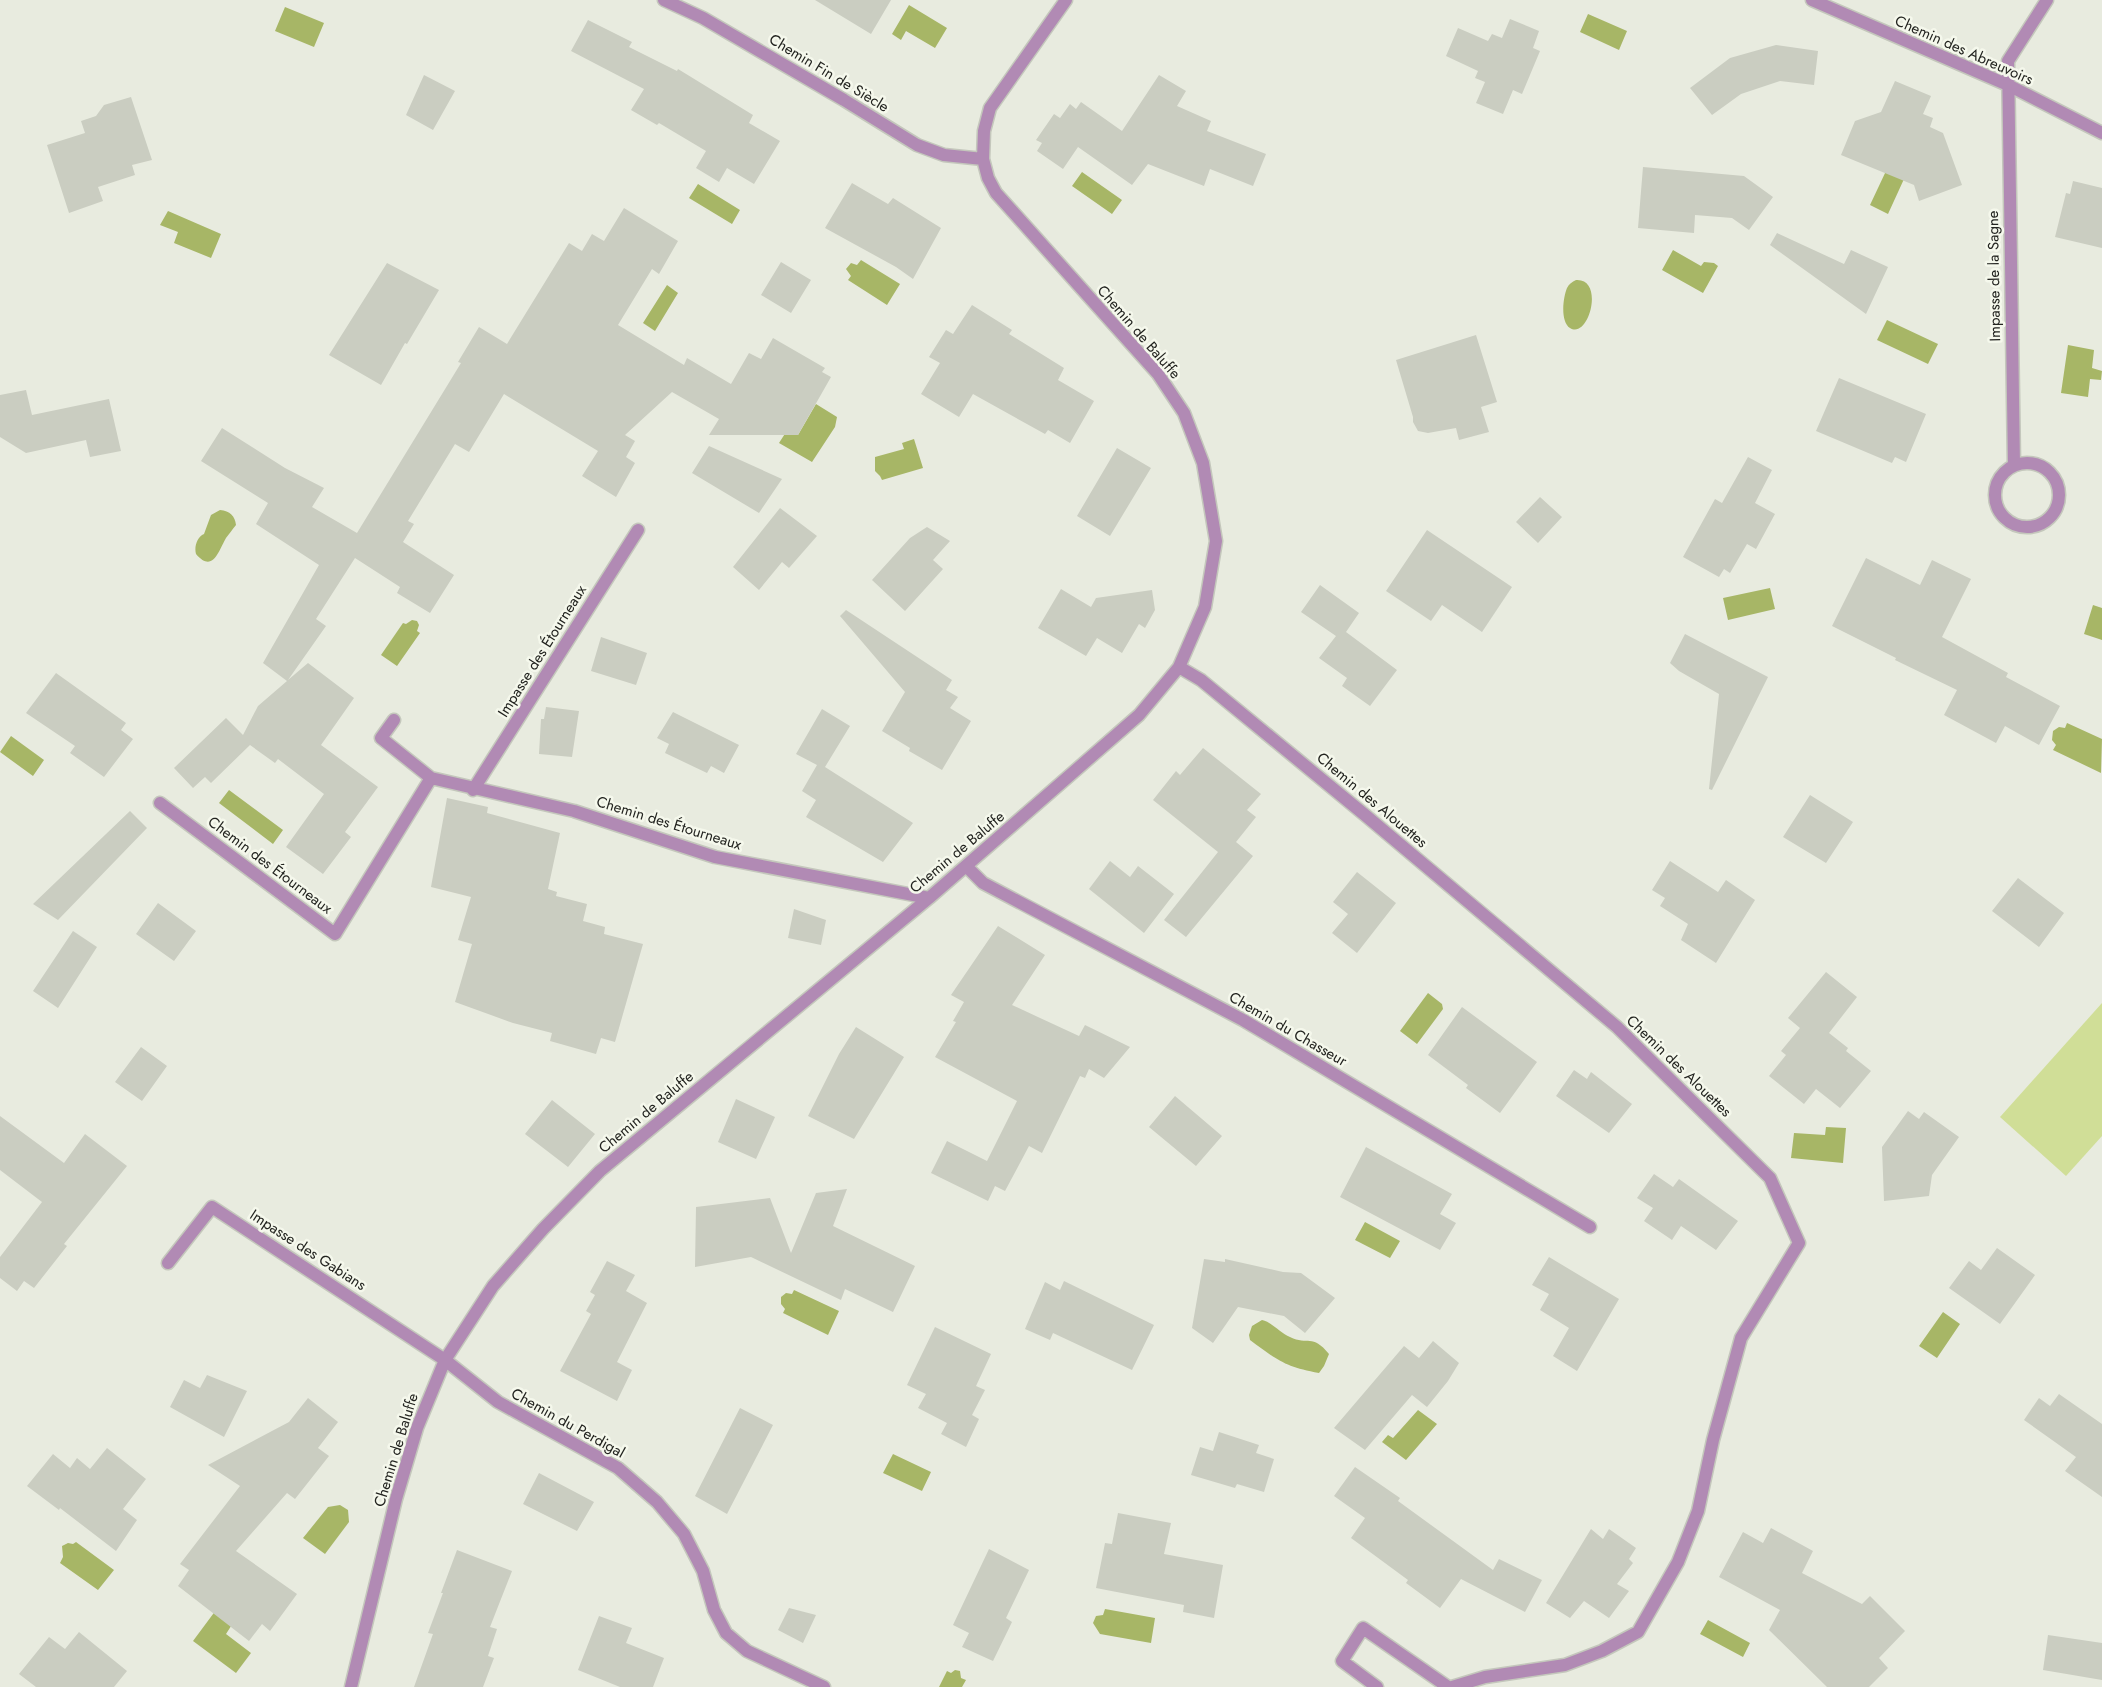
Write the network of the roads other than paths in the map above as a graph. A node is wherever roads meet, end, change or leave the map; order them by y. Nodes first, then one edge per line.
1 (664, 0) edge
2 (1066, 0) edge
3 (1812, 0) edge
4 (2047, 0) edge
5 (2008, 86) junction
6 (2102, 133) edge
7 (983, 159) junction
8 (2014, 466) junction
9 (638, 530) dead end
10 (1179, 667) junction
11 (394, 720) dead end
12 (431, 778) junction
13 (474, 790) junction
14 (160, 803) dead end
15 (966, 866) junction
16 (929, 898) junction
17 (1590, 1227) dead end
18 (168, 1263) dead end
19 (445, 1360) junction
20 (351, 1687) edge
21 (824, 1687) edge
22 (1377, 1687) edge
23 (1448, 1687) edge
24 (1452, 1687) edge

1 - 7 street, Chemin Fin de Siècle
2 - 7 street, Chemin de Baluffe
3 - 5 street, Chemin des Abreuvoirs
4 - 5 street, Impasse de la Sagne
5 - 6 street, Chemin des Abreuvoirs
5 - 8 street, Impasse de la Sagne
7 - 10 street, Chemin de Baluffe
8 - 8 street
9 - 13 street, Impasse des Étourneaux
10 - 15 street, Chemin de Baluffe
10 - 24 street, Chemin des Alouettes
11 - 12 street, Chemin des Étourneaux
12 - 13 street, Chemin des Étourneaux
12 - 14 street, Chemin des Étourneaux
13 - 16 street, Chemin des Étourneaux
15 - 16 street, Chemin de Baluffe
15 - 17 street, Chemin du Chasseur
16 - 19 street, Chemin de Baluffe
18 - 19 street, Impasse des Gabians
19 - 20 street, Chemin de Baluffe
19 - 21 street, Chemin du Perdigal
22 - 23 street

